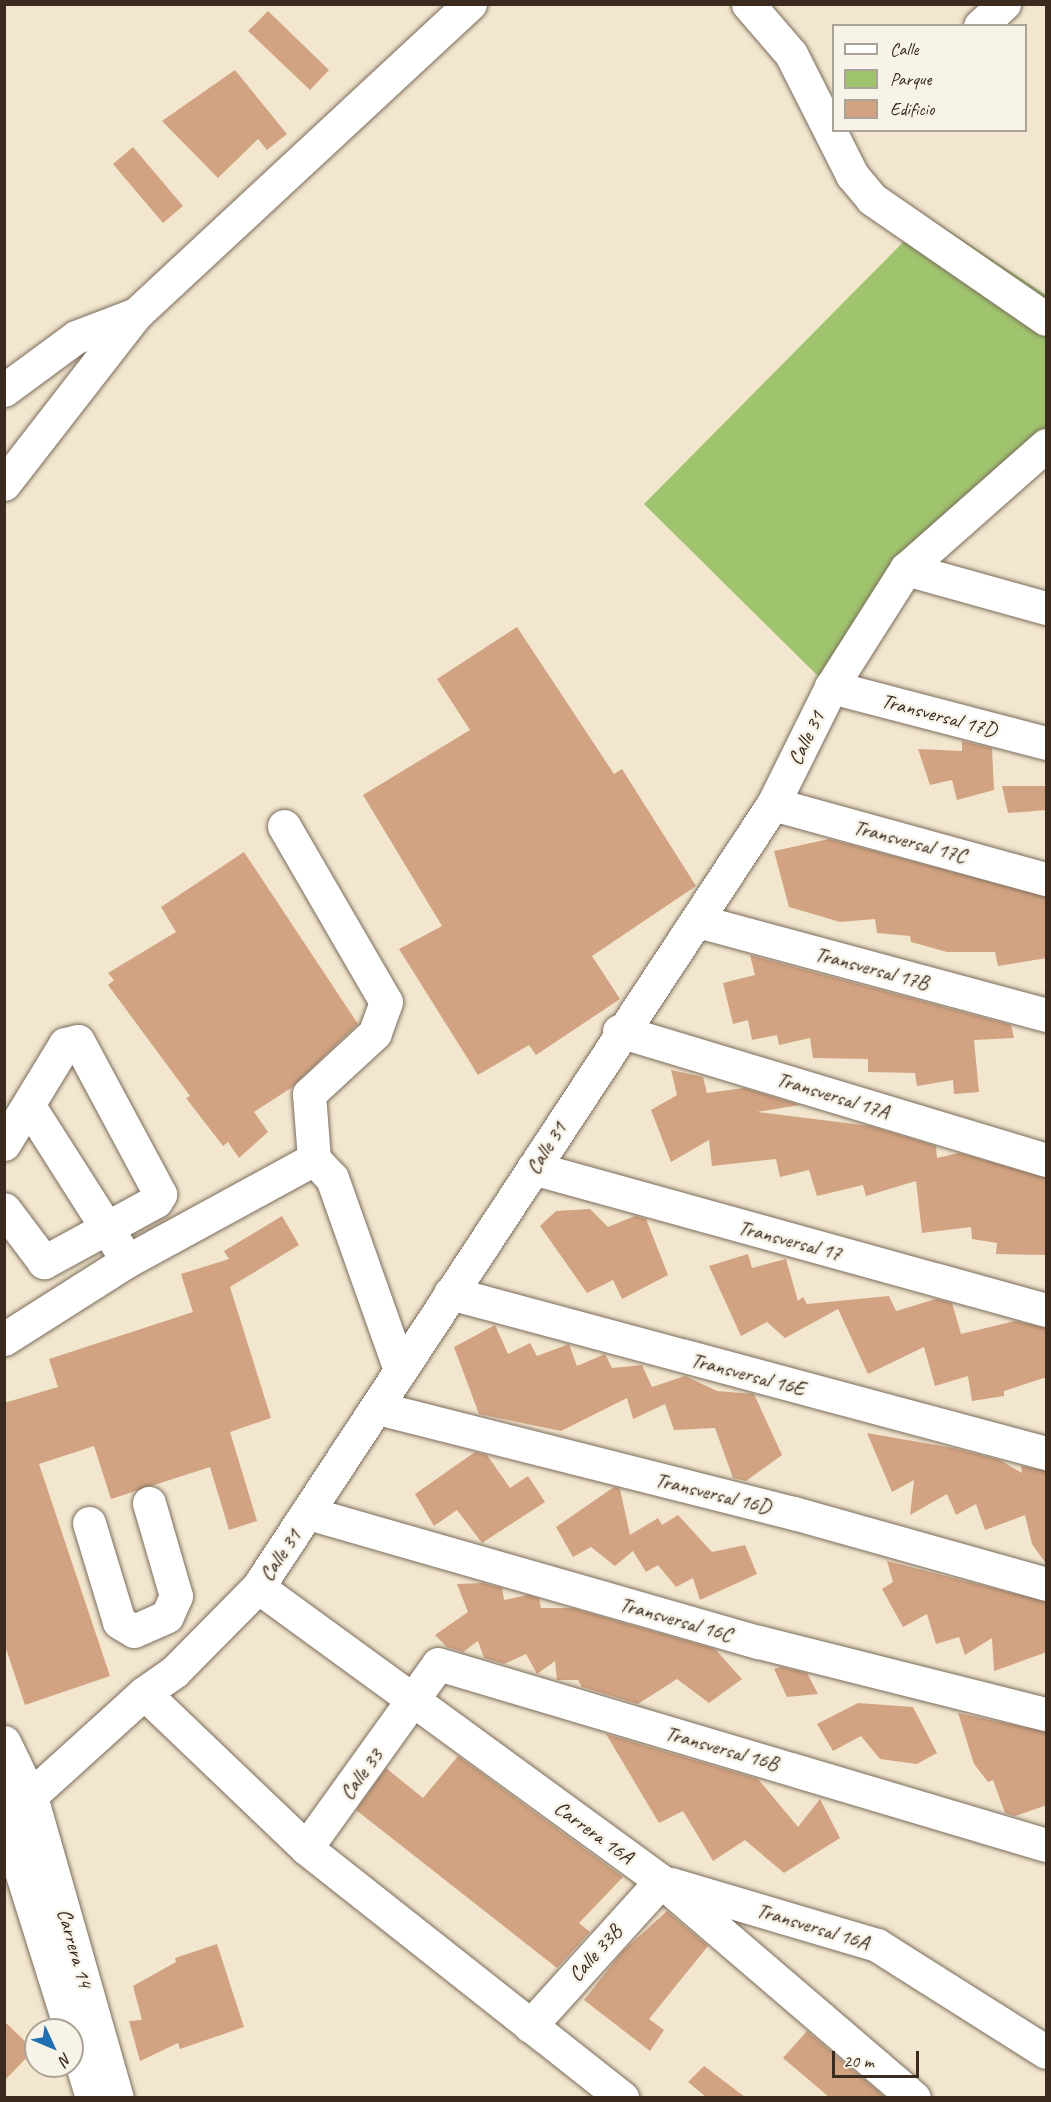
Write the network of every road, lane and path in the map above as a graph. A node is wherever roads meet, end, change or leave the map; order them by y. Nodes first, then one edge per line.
1 (470, 4) edge
2 (748, 4) edge
3 (1004, 4) edge
4 (982, 24) edge
5 (136, 314) junction
6 (1047, 319) edge
7 (4, 390) edge
8 (1047, 445) edge
9 (4, 484) edge
10 (906, 569) junction
11 (1047, 608) edge
12 (831, 687) junction
13 (1047, 743) edge
14 (773, 804) junction
15 (284, 826) dead end
16 (1047, 879) edge
17 (699, 921) junction
18 (1047, 1015) edge
19 (619, 1031) junction
20 (29, 1106) junction
21 (4, 1144) edge
22 (1047, 1160) edge
23 (319, 1163) junction
24 (533, 1168) junction
25 (4, 1209) edge
26 (108, 1230) junction
27 (127, 1261) junction
28 (450, 1293) junction
29 (1047, 1310) edge
30 (4, 1339) edge
31 (400, 1370) junction
32 (378, 1408) junction
33 (1047, 1453) edge
34 (149, 1503) dead end
35 (308, 1513) junction
36 (89, 1522) dead end
37 (1047, 1584) edge
38 (258, 1587) junction
39 (152, 1623) junction
40 (174, 1672) junction
41 (144, 1693) junction
42 (415, 1700) junction
43 (1047, 1714) edge
44 (7, 1750) edge
45 (32, 1800) junction
46 (5, 1820) edge
47 (1047, 1845) edge
48 (306, 1848) junction
49 (661, 1881) junction
50 (68, 2018) edge
51 (530, 2026) junction
52 (1047, 2052) edge
53 (84, 2065) edge
54 (95, 2096) edge
55 (622, 2097) edge
56 (914, 2097) edge

1 - 5 street
2 - 6 street
3 - 4 street
5 - 7 street
5 - 9 street
8 - 10 street, Calle 31
10 - 11 street
10 - 12 street, Calle 31
12 - 13 street, Transversal 17D
12 - 14 street, Calle 31
14 - 16 street, Transversal 17C
14 - 17 street, Calle 31
15 - 23 street
17 - 18 street, Transversal 17B
17 - 19 street, Calle 31
19 - 22 street, Transversal 17A
19 - 24 street, Calle 31
20 - 21 street
20 - 26 street
20 - 26 street
23 - 27 street
23 - 31 street
24 - 28 street, Calle 31
24 - 29 street, Transversal 17
25 - 26 street
26 - 27 street
27 - 30 street
28 - 31 street, Calle 31
28 - 33 street, Transversal 16E
31 - 32 street, Calle 31
32 - 35 street, Calle 31
32 - 37 street, Transversal 16D
34 - 39 street
35 - 38 street, Calle 31
35 - 43 street, Transversal 16C
36 - 39 street
38 - 40 street, Calle 31
38 - 42 street, Carrera 16A
39 - 40 street
40 - 41 street, Calle 31
41 - 45 street, Calle 31
41 - 48 street
42 - 47 street, Transversal 16B
42 - 48 street, Calle 33
42 - 49 street, Carrera 16A
44 - 45 street, Carrera 14
44 - 46 street
45 - 46 street, Calle 31
45 - 54 street, Carrera 14
46 - 50 street, Carrera 14
48 - 51 street
49 - 51 street, Calle 33B
49 - 52 street, Transversal 16A
49 - 56 street, Carrera 16A
51 - 55 street
53 - 54 street, Carrera 14

